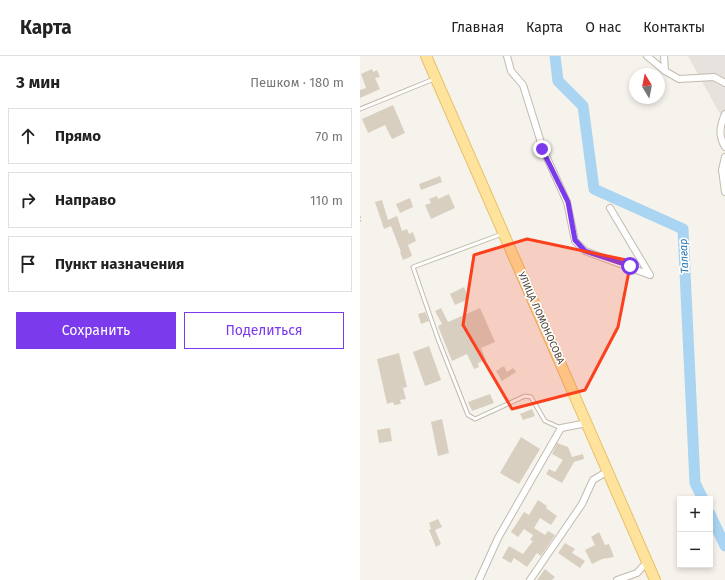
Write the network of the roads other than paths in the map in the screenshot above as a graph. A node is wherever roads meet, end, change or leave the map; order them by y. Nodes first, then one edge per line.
1 (426, 56) edge
2 (507, 56) edge
3 (647, 56) edge
4 (664, 56) edge
5 (661, 68) edge
6 (665, 68) edge
7 (665, 71) edge
8 (436, 78) junction
9 (725, 83) edge
10 (360, 109) edge
11 (725, 114) edge
12 (725, 147) edge
13 (725, 157) edge
14 (725, 192) edge
15 (610, 208) dead end
16 (504, 233) junction
17 (587, 423) junction
18 (561, 428) junction
19 (608, 471) junction
20 (646, 563) junction
21 (479, 580) edge
22 (530, 580) edge
23 (617, 580) edge
24 (655, 580) edge

1 - 8 main road, УЛИЦА ЛОМОНОСОВА
2 - 15 street
3 - 5 street
4 - 6 street
7 - 9 street
8 - 10 lane
8 - 16 main road, УЛИЦА ЛОМОНОСОВА
11 - 12 street
13 - 14 street
16 - 17 main road, УЛИЦА ЛОМОНОСОВА
16 - 18 lane
17 - 18 street
17 - 19 main road, УЛИЦА ЛОМОНОСОВА
18 - 21 street
19 - 20 main road, УЛИЦА ЛОМОНОСОВА
19 - 22 street
20 - 23 street
20 - 24 main road, УЛИЦА ЛОМОНОСОВА

